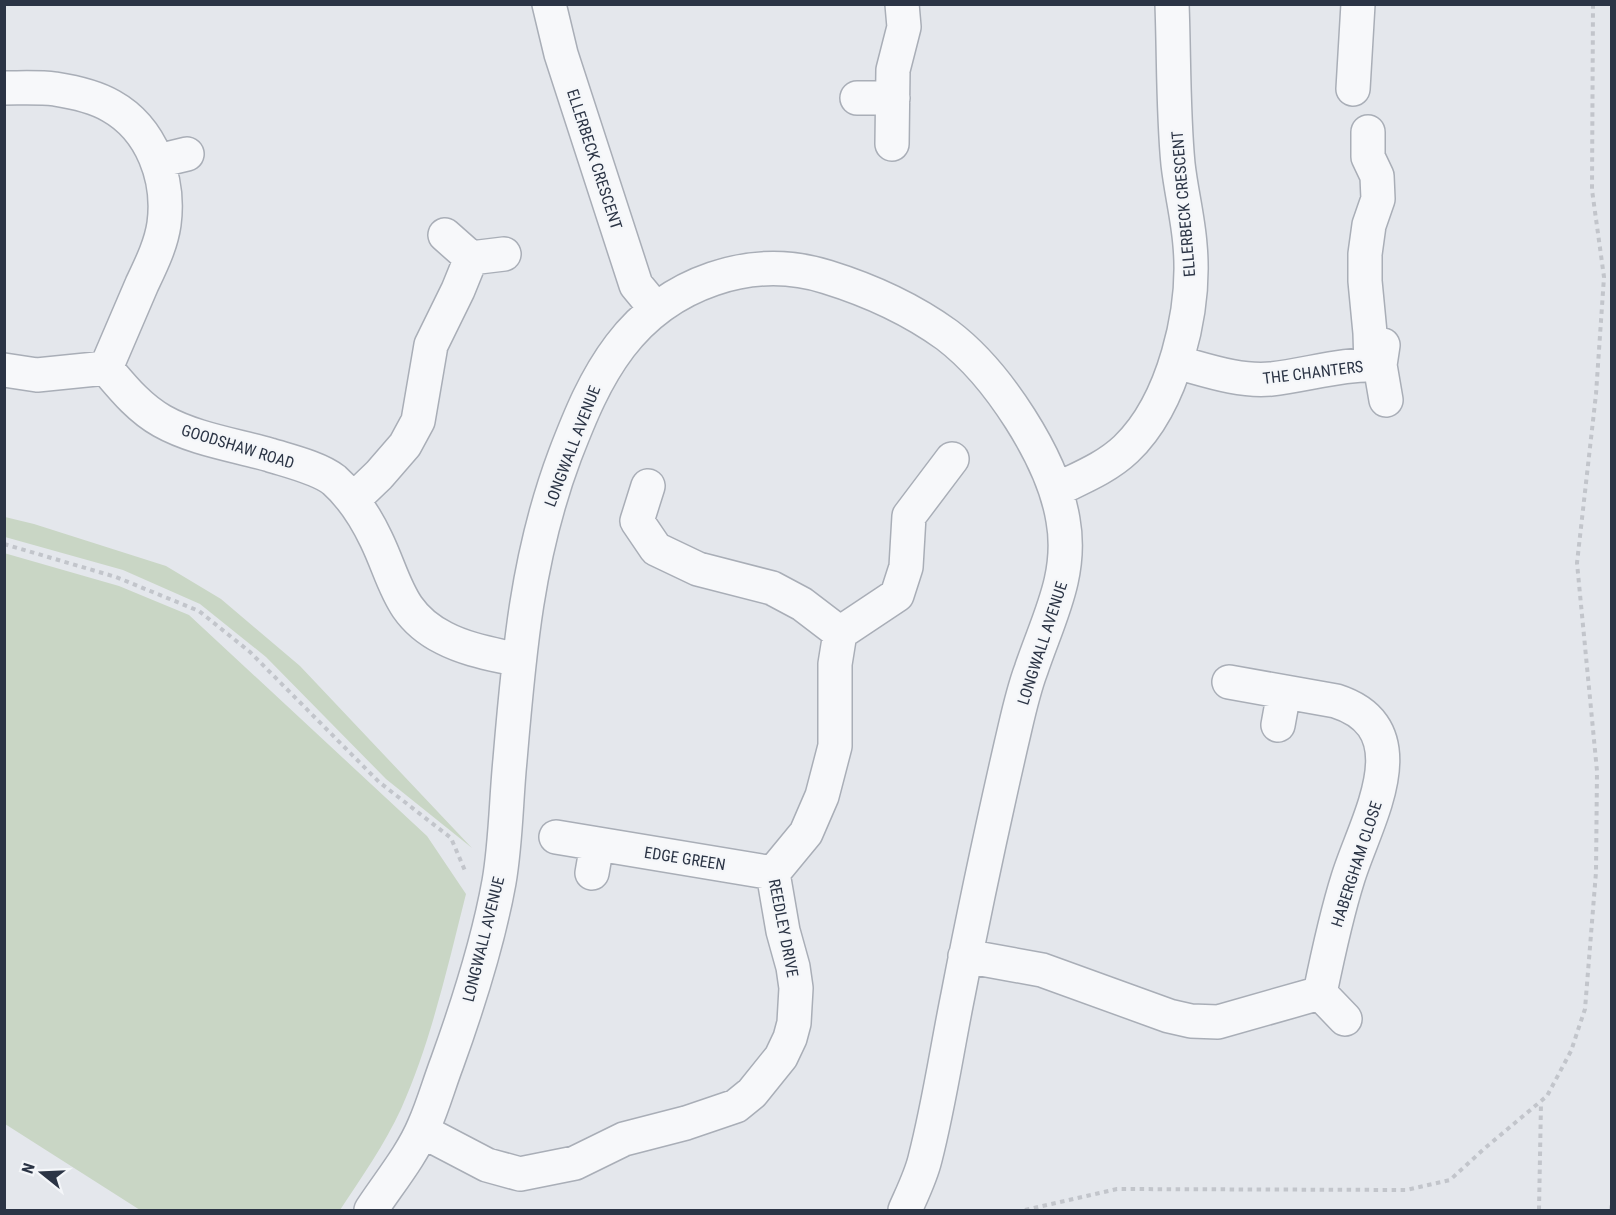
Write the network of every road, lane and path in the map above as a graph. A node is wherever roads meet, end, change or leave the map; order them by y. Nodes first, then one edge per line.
1 (549, 4) edge
2 (902, 4) edge
3 (1172, 4) edge
4 (1358, 4) edge
5 (1593, 4) edge
6 (24, 79) edge
7 (1353, 89) dead end
8 (857, 98) dead end
9 (893, 98) junction
10 (1368, 132) dead end
11 (892, 144) dead end
12 (445, 234) dead end
13 (504, 254) dead end
14 (471, 258) junction
15 (655, 308) junction
16 (1378, 357) junction
17 (1176, 362) junction
18 (106, 368) junction
19 (4, 370) edge
20 (1386, 400) dead end
21 (952, 459) dead end
22 (648, 486) dead end
23 (1056, 490) junction
24 (353, 500) junction
25 (4, 544) edge
26 (840, 633) junction
27 (518, 660) junction
28 (1229, 682) dead end
29 (1284, 692) junction
30 (1278, 725) dead end
31 (556, 837) dead end
32 (773, 873) junction
33 (499, 881) junction
34 (965, 956) junction
35 (1320, 993) junction
36 (1345, 1019) dead end
37 (1541, 1102) junction
38 (422, 1131) junction
39 (1611, 1203) edge
40 (371, 1210) edge
41 (905, 1210) edge
42 (1025, 1210) edge
43 (1539, 1210) edge
44 (1611, 1210) edge

1 - 15 street, ELLERBECK CRESCENT
2 - 9 street
3 - 17 street, ELLERBECK CRESCENT
4 - 7 street
5 - 37 path
6 - 18 street
8 - 9 street
9 - 11 street
10 - 16 street
12 - 14 street
13 - 14 street
14 - 24 street
15 - 23 street, LONGWALL AVENUE
15 - 27 street, LONGWALL AVENUE
16 - 17 street, THE CHANTERS
16 - 20 street, THE CHANTERS
17 - 23 street, ELLERBECK CRESCENT
18 - 19 street
18 - 24 street, GOODSHAW ROAD
21 - 26 street
22 - 26 street
23 - 34 street, LONGWALL AVENUE
24 - 27 street, GOODSHAW ROAD
25 - 33 path
26 - 32 street, REEDLEY DRIVE
27 - 33 street, LONGWALL AVENUE
28 - 29 street, HABERGHAM CLOSE
29 - 30 street
29 - 35 street, HABERGHAM CLOSE
31 - 32 street, EDGE GREEN
32 - 38 street, REEDLEY DRIVE
33 - 38 street, LONGWALL AVENUE
34 - 35 street
34 - 41 street, LONGWALL AVENUE
35 - 36 street
37 - 42 path
37 - 43 path
38 - 40 street, LONGWALL AVENUE
39 - 44 path

